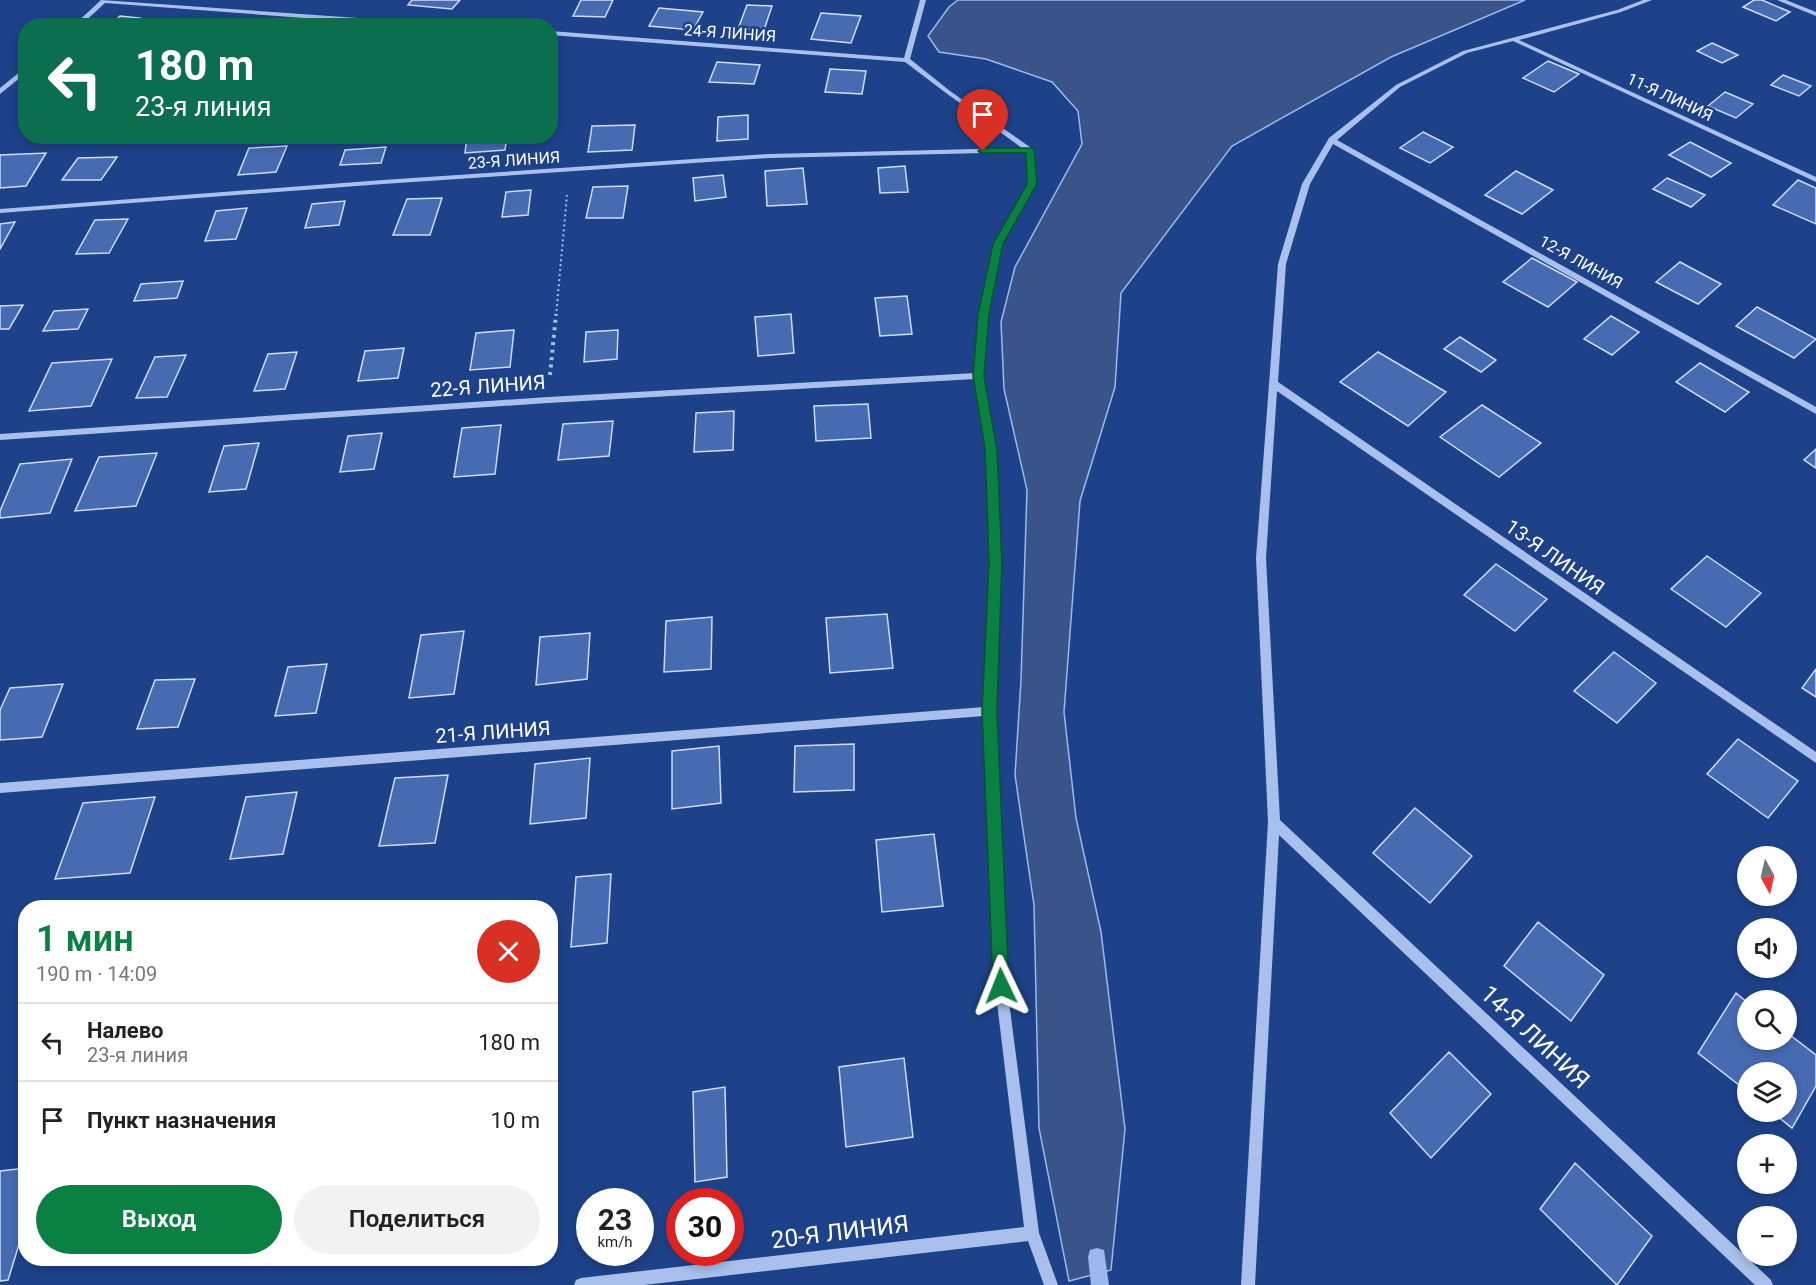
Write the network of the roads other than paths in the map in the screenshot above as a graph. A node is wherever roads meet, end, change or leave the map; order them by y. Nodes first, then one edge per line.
1 (104, 0) edge
2 (923, 0) edge
3 (1648, 0) edge
4 (1780, 0) edge
5 (1816, 14) edge
6 (85, 18) edge
7 (339, 18) edge
8 (558, 34) edge
9 (1514, 39) junction
10 (907, 60) junction
11 (18, 76) edge
12 (0, 92) edge
13 (1332, 140) junction
14 (1030, 150) junction
15 (1816, 180) edge
16 (0, 211) edge
17 (979, 376) junction
18 (1274, 384) junction
19 (1816, 411) edge
20 (0, 437) edge
21 (990, 711) junction
22 (1816, 758) edge
23 (0, 788) edge
24 (1274, 822) junction
25 (1032, 1233) junction
26 (581, 1285) edge
27 (1050, 1285) edge
28 (1248, 1285) edge
29 (1766, 1285) edge

1 - 6 street
1 - 7 street
2 - 10 street
3 - 9 street
4 - 5 street
8 - 10 street, 24-Я ЛИНИЯ
9 - 13 street
9 - 15 street, 11-Я ЛИНИЯ
10 - 14 street
11 - 12 street
13 - 18 street
13 - 19 street, 12-Я ЛИНИЯ
14 - 16 street, 23-Я ЛИНИЯ
14 - 17 street
17 - 20 street, 22-Я ЛИНИЯ
17 - 21 street
18 - 22 street, 13-Я ЛИНИЯ
18 - 24 street
21 - 23 street, 21-Я ЛИНИЯ
21 - 25 street
24 - 28 street
24 - 29 street, 14-Я ЛИНИЯ
25 - 26 street, 20-Я ЛИНИЯ
25 - 27 street

